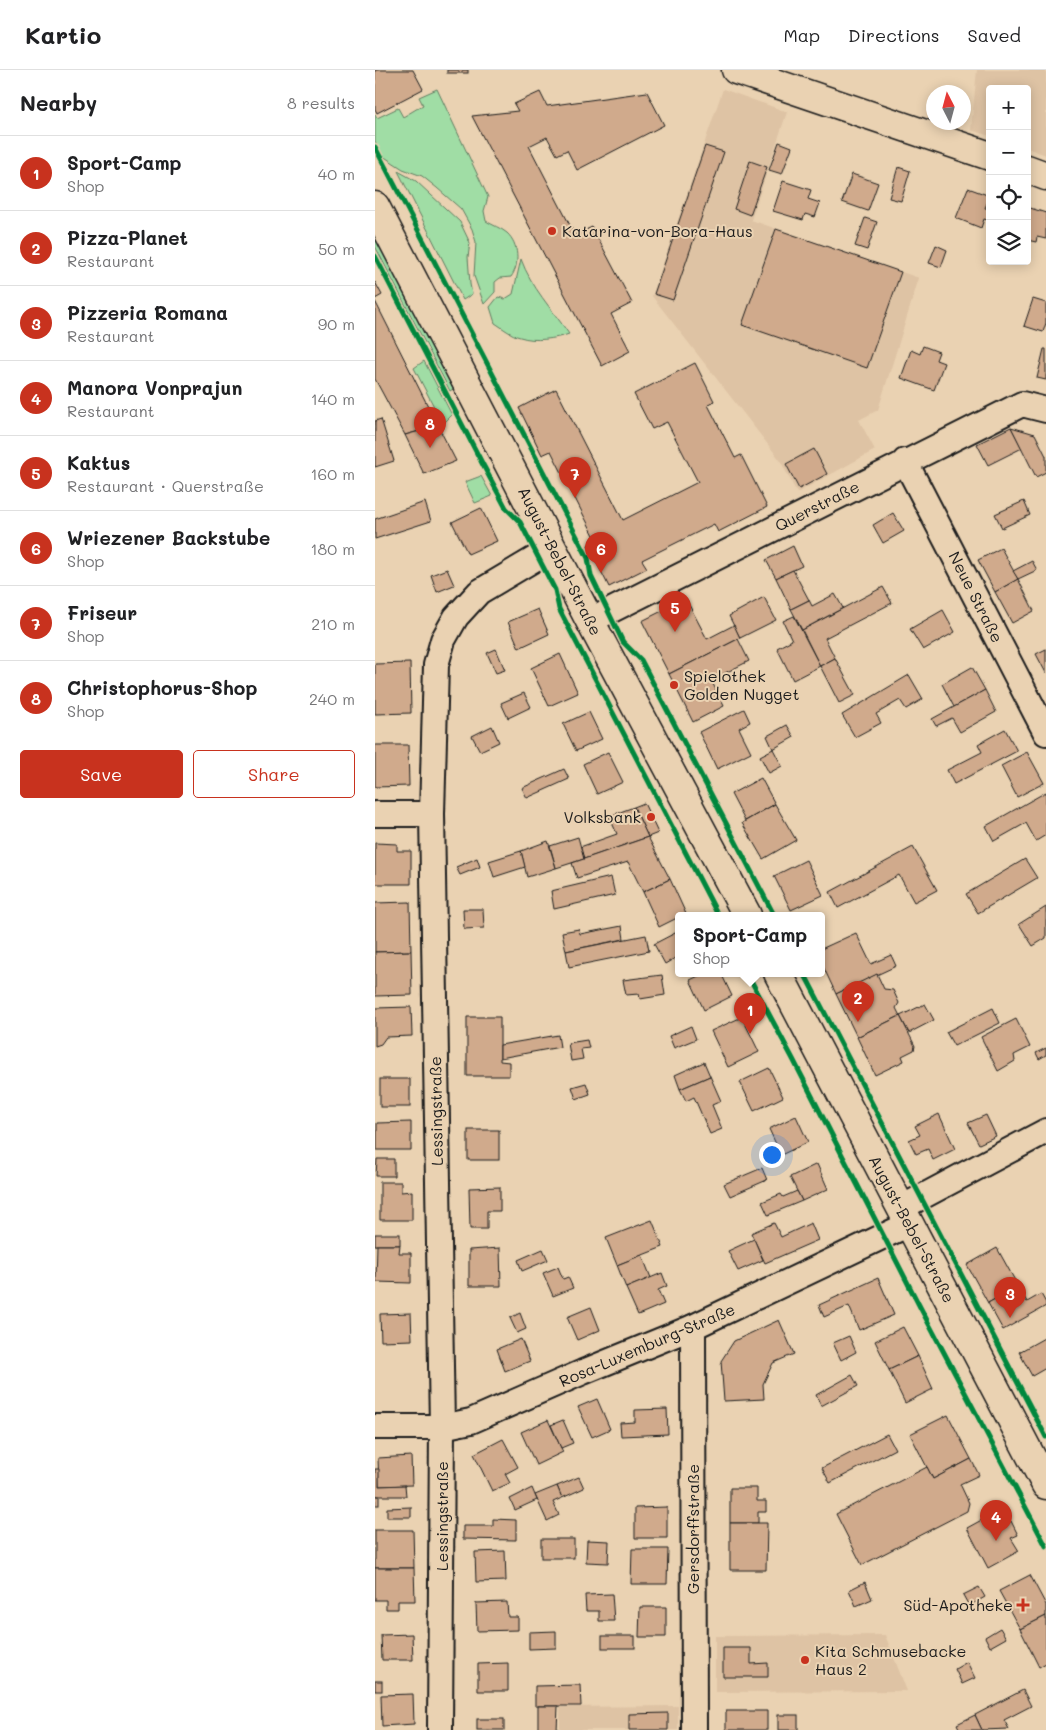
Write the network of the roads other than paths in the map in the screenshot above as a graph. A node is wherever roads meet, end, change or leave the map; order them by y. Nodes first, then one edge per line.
1 (737, 70) edge
2 (986, 155) edge
3 (1031, 170) edge
4 (1046, 176) edge
5 (375, 206) edge
6 (1046, 410) edge
7 (905, 461) junction
8 (553, 548) junction
9 (590, 621) junction
10 (1046, 732) edge
11 (375, 814) edge
12 (431, 814) junction
13 (745, 912) edge
14 (780, 977) edge
15 (1046, 1131) edge
16 (905, 1216) junction
17 (693, 1327) junction
18 (375, 1427) edge
19 (442, 1427) junction
20 (1046, 1485) edge
21 (440, 1730) edge
22 (694, 1730) edge

1 - 2 main road
3 - 4 main road
5 - 8 main road, August-Bebel-Straße
6 - 7 street, Querstraße
7 - 9 street, Querstraße
7 - 10 street, Neue Straße
8 - 9 main road, August-Bebel-Straße
8 - 12 street, Lessingstraße
9 - 13 main road, August-Bebel-Straße
11 - 12 street
12 - 19 street, Lessingstraße
14 - 16 main road, August-Bebel-Straße
15 - 16 street, Rosa-Luxemburg-Straße
16 - 17 street, Rosa-Luxemburg-Straße
16 - 20 main road, August-Bebel-Straße
17 - 19 street, Rosa-Luxemburg-Straße
17 - 22 street, Gersdorffstraße
18 - 19 street, Rosa-Luxemburg-Straße
19 - 21 street, Lessingstraße

